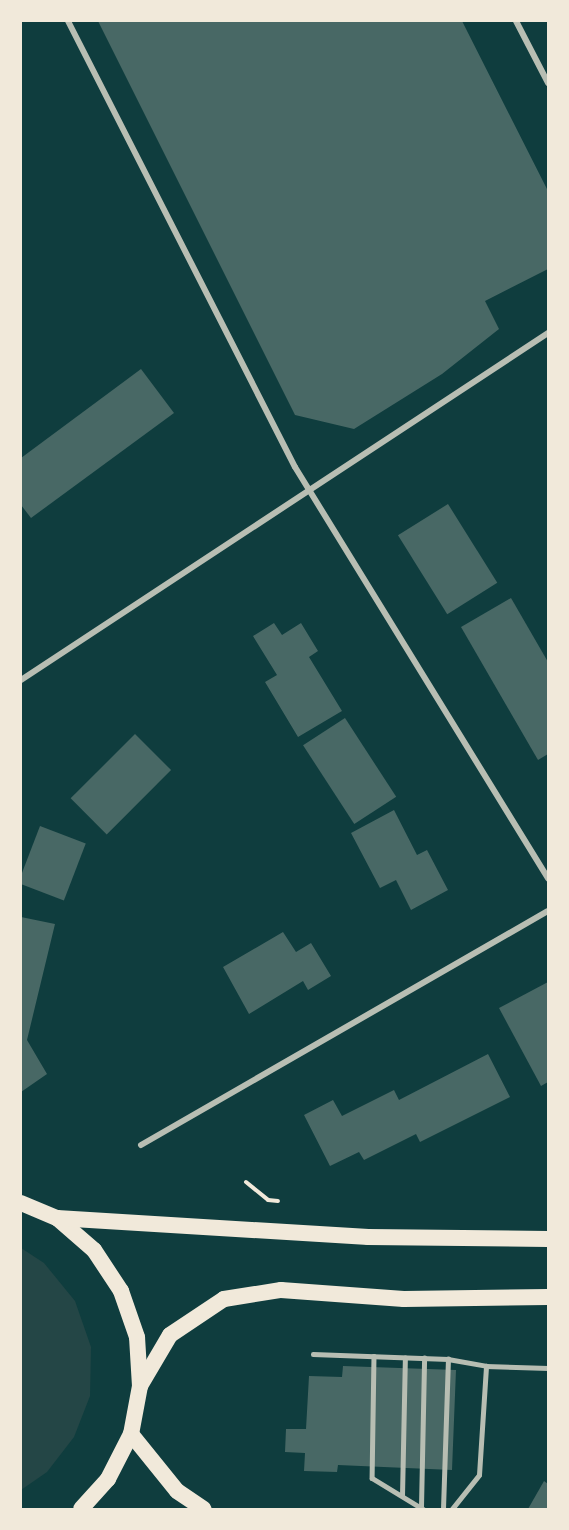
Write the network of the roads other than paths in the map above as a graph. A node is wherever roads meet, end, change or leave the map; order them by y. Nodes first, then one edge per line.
1 (68, 21) edge
2 (516, 21) edge
3 (548, 64) edge
4 (540, 68) junction
5 (548, 83) edge
6 (548, 333) edge
7 (310, 492) junction
8 (21, 680) edge
9 (548, 879) edge
10 (548, 911) edge
11 (141, 1145) dead end
12 (21, 1203) edge
13 (57, 1218) junction
14 (548, 1239) edge
15 (548, 1298) edge
16 (313, 1354) dead end
17 (374, 1356) junction
18 (405, 1358) junction
19 (424, 1358) junction
20 (448, 1359) junction
21 (486, 1366) junction
22 (548, 1368) edge
23 (140, 1386) junction
24 (131, 1434) junction
25 (402, 1496) junction
26 (422, 1508) edge
27 (81, 1509) edge
28 (204, 1509) edge
29 (443, 1509) edge
30 (452, 1509) edge

1 - 7 street
2 - 4 street
3 - 4 lane
4 - 5 street
6 - 7 street
7 - 8 street
7 - 9 street
10 - 11 street
12 - 13 highway
13 - 14 highway
13 - 23 highway
15 - 23 highway
16 - 17 lane
17 - 18 lane
17 - 25 lane
18 - 19 lane
18 - 25 lane
19 - 20 lane
19 - 26 lane
20 - 21 lane
20 - 29 lane
21 - 22 lane
21 - 30 lane
23 - 24 highway
24 - 27 highway
24 - 28 highway
25 - 26 lane

